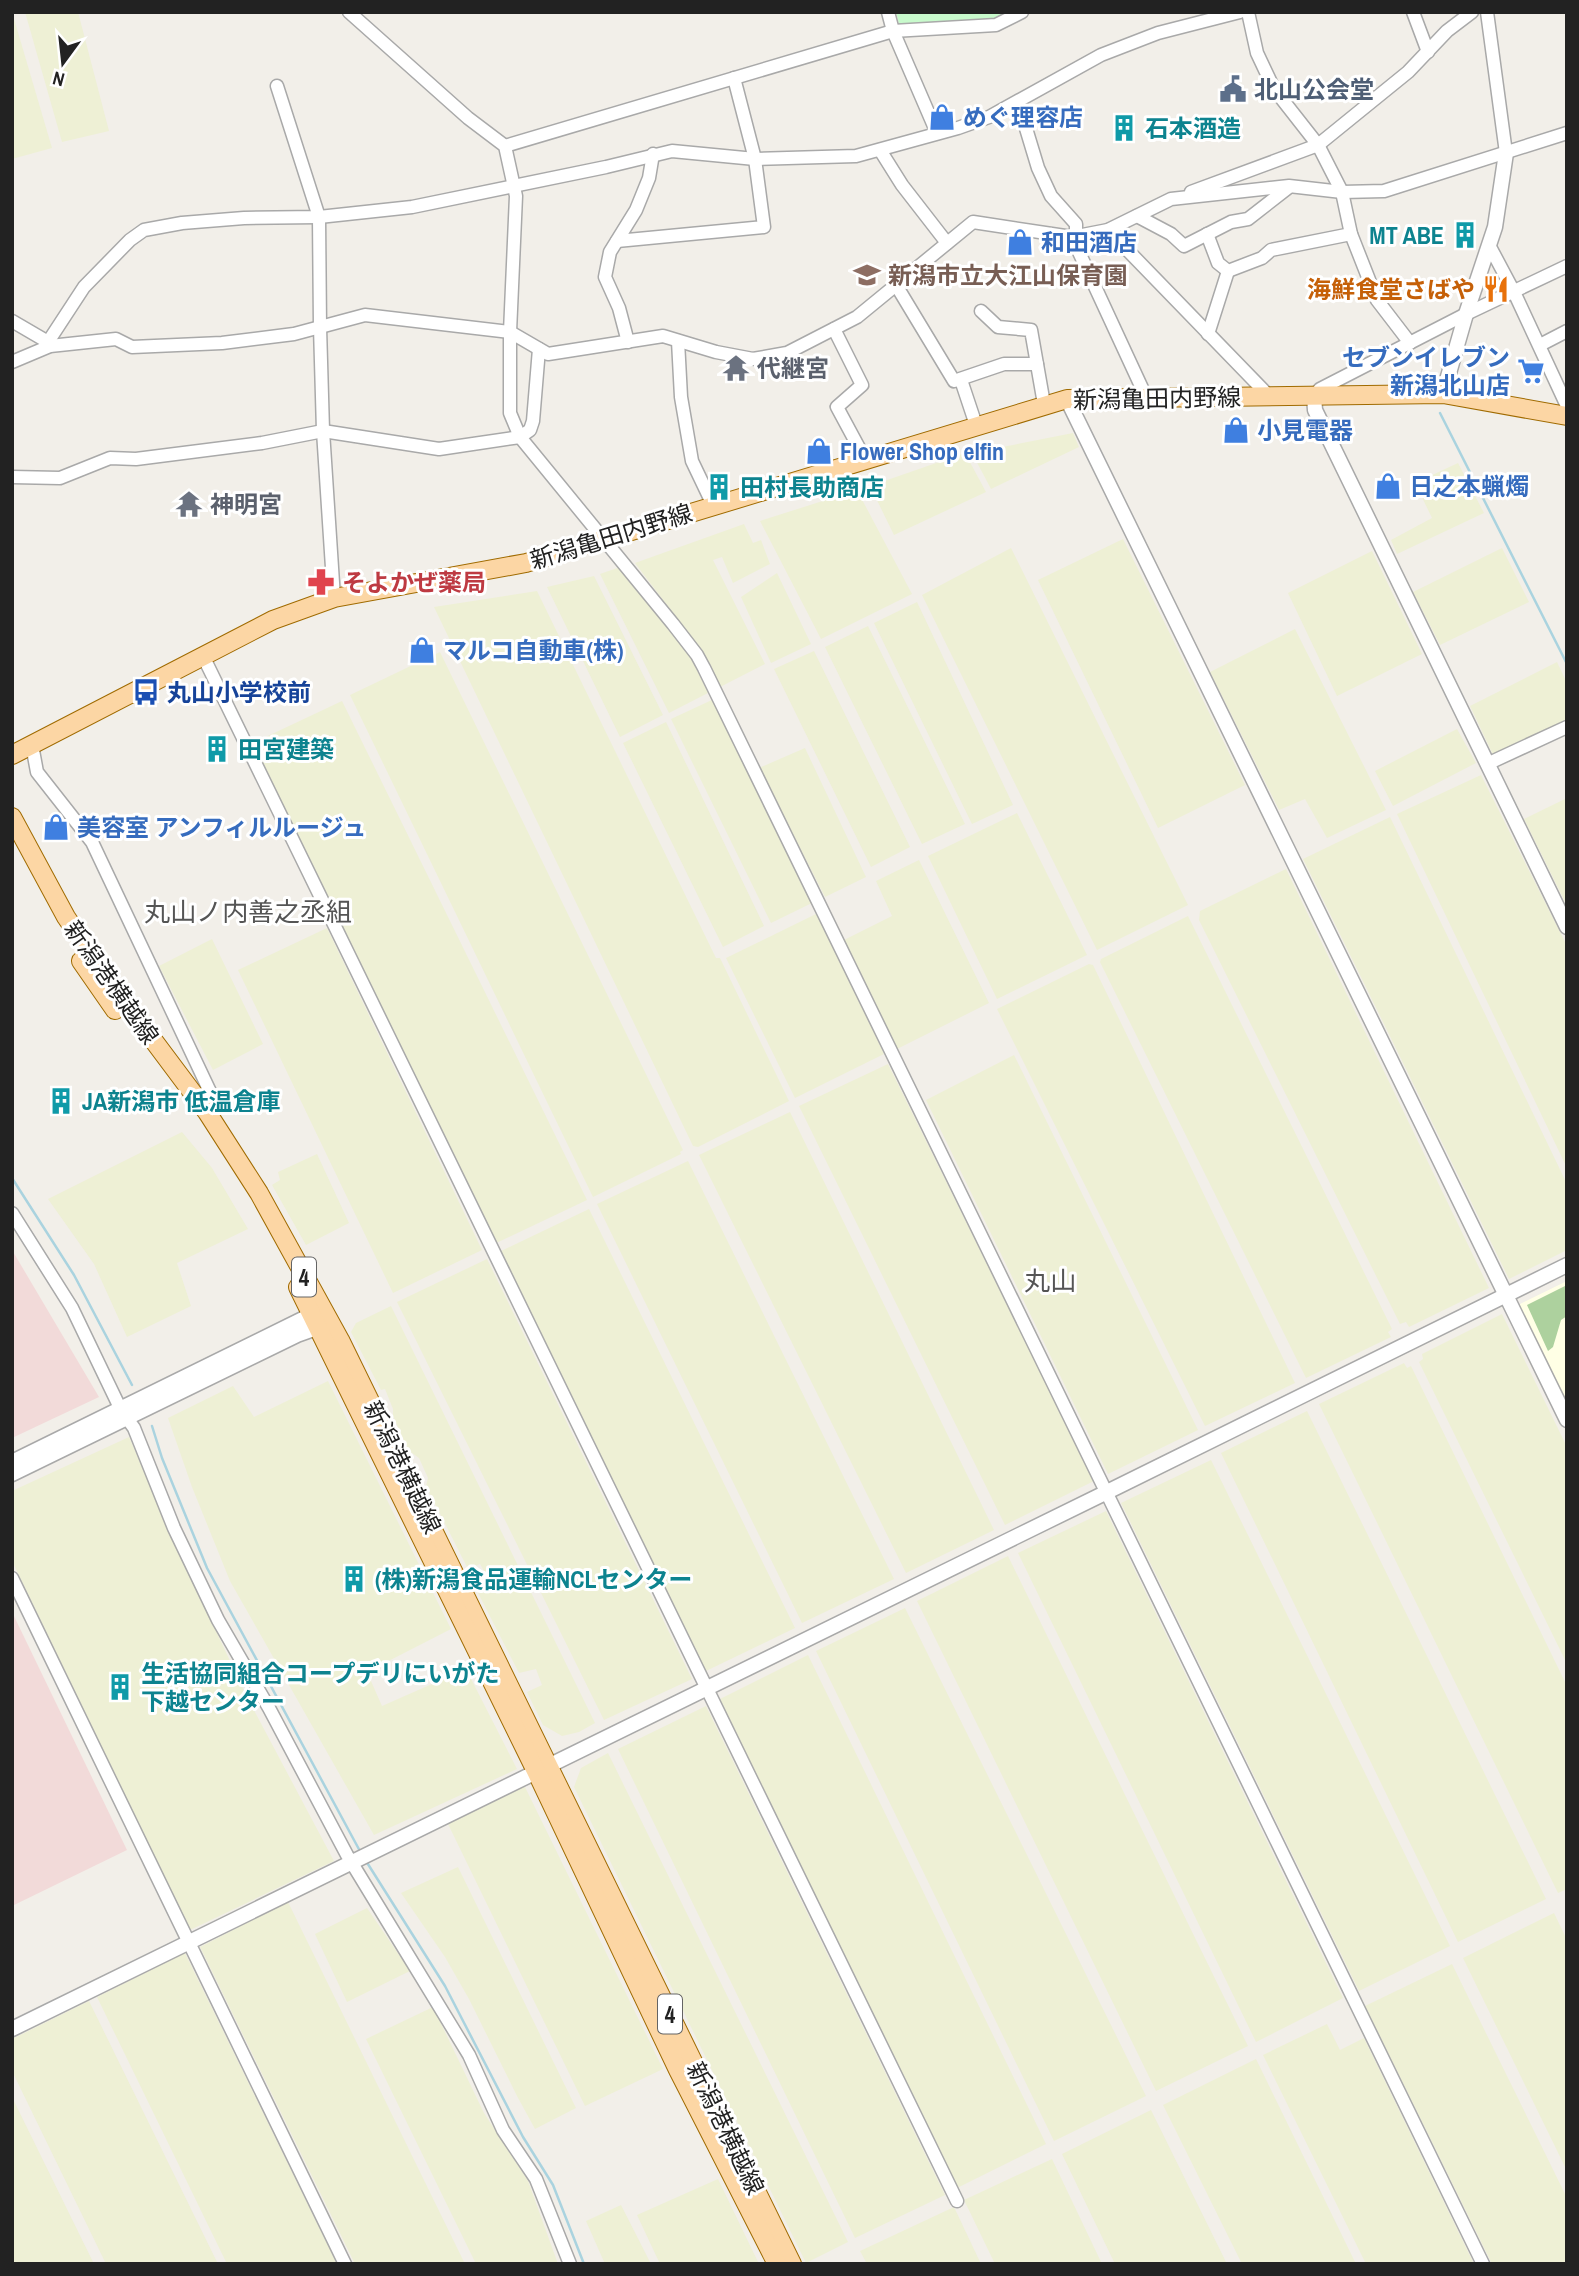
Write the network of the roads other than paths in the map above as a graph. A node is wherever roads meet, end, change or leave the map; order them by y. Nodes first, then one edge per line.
1 (349, 12) edge
2 (888, 12) edge
3 (1022, 12) edge
4 (1240, 12) edge
5 (1248, 12) edge
6 (1413, 12) edge
7 (1472, 12) edge
8 (1487, 12) edge
9 (893, 31) junction
10 (1427, 52) junction
11 (734, 78) junction
12 (277, 86) dead end
13 (1018, 102) junction
14 (937, 133) junction
15 (1567, 133) edge
16 (1318, 145) junction
17 (505, 146) junction
18 (880, 150) junction
19 (1506, 153) junction
20 (653, 154) junction
21 (755, 159) junction
22 (514, 185) junction
23 (1289, 186) junction
24 (1342, 192) junction
25 (1171, 199) junction
26 (1137, 216) junction
27 (319, 217) junction
28 (1108, 230) junction
29 (1207, 234) junction
30 (1351, 234) junction
31 (1072, 237) junction
32 (617, 241) junction
33 (947, 243) junction
34 (1489, 245) junction
35 (1567, 266) edge
36 (1228, 271) junction
37 (896, 285) junction
38 (1514, 292) junction
39 (981, 311) dead end
40 (1466, 314) junction
41 (12, 321) edge
42 (320, 327) junction
43 (834, 329) junction
44 (1567, 331) edge
45 (510, 332) junction
46 (1208, 334) junction
47 (678, 341) junction
48 (628, 342) junction
49 (1410, 343) junction
50 (49, 344) junction
51 (1539, 345) junction
52 (539, 349) junction
53 (12, 362) edge
54 (1037, 364) junction
55 (961, 380) junction
56 (1564, 392) edge
57 (1443, 394) junction
58 (1269, 396) junction
59 (1314, 396) junction
60 (1067, 399) junction
61 (1147, 399) junction
62 (1044, 404) junction
63 (1567, 406) edge
64 (1567, 416) edge
65 (976, 425) junction
66 (323, 432) junction
67 (520, 437) junction
68 (865, 459) junction
69 (12, 477) edge
70 (713, 505) junction
71 (602, 538) junction
72 (334, 598) junction
73 (203, 656) junction
74 (1567, 727) edge
75 (32, 745) junction
76 (12, 755) edge
77 (1487, 764) junction
78 (12, 817) edge
79 (12, 844) edge
80 (1567, 928) edge
81 (207, 1112) junction
82 (12, 1213) edge
83 (1567, 1265) edge
84 (1505, 1295) junction
85 (320, 1319) junction
86 (124, 1414) junction
87 (1567, 1420) edge
88 (12, 1461) edge
89 (12, 1474) edge
90 (1105, 1493) junction
91 (12, 1578) edge
92 (705, 1688) junction
93 (542, 1768) junction
94 (352, 1863) junction
95 (190, 1943) junction
96 (12, 2029) edge
97 (957, 2201) dead end
98 (345, 2264) edge
99 (569, 2264) edge
100 (777, 2264) edge
101 (792, 2264) edge
102 (1483, 2264) edge

1 - 17 street
2 - 9 street
3 - 9 street
4 - 13 street
5 - 16 street
6 - 10 street
7 - 10 street
8 - 19 street
9 - 11 street
9 - 14 street
10 - 16 street
11 - 17 street
11 - 21 street
12 - 27 street
13 - 14 street
13 - 31 street
14 - 18 street
15 - 19 street
16 - 24 street
16 - 25 street
17 - 22 street
18 - 21 street
18 - 33 street
19 - 24 street
19 - 34 street
20 - 21 street
20 - 22 street
20 - 32 street
21 - 32 street
22 - 27 street
22 - 45 street
23 - 24 street
23 - 25 street
23 - 29 street
24 - 30 street
25 - 26 street
26 - 28 street
26 - 29 street
27 - 42 street
27 - 50 street
28 - 31 street
28 - 46 street
29 - 36 street
30 - 36 street
30 - 49 street
31 - 33 street
31 - 61 street
32 - 48 street
33 - 37 street
34 - 38 street
34 - 40 street
35 - 38 street
36 - 46 street
37 - 43 street
37 - 55 street
38 - 40 street
38 - 51 street
39 - 54 street
40 - 49 street
40 - 57 street
41 - 50 street
42 - 45 street
42 - 50 street
42 - 66 street
43 - 47 street
43 - 68 street
44 - 51 street
45 - 52 street
45 - 67 street
46 - 58 street
47 - 48 street
47 - 70 street
48 - 52 street
49 - 59 street
50 - 53 street
51 - 56 street
52 - 67 street
54 - 55 street
54 - 62 street
55 - 65 street
56 - 63 street
57 - 59 main road, 新潟亀田内野線
57 - 64 main road, 新潟亀田内野線
58 - 59 main road, 新潟亀田内野線
58 - 61 main road, 新潟亀田内野線
59 - 77 street
60 - 61 main road, 新潟亀田内野線
60 - 62 main road, 新潟亀田内野線
60 - 84 street
62 - 65 main road, 新潟亀田内野線
65 - 68 main road, 新潟亀田内野線
66 - 67 street
66 - 69 street
66 - 72 street
67 - 71 street
68 - 70 main road, 新潟亀田内野線
70 - 71 main road, 新潟亀田内野線
71 - 72 main road, 新潟亀田内野線
71 - 90 street
72 - 73 main road, 新潟亀田内野線
73 - 75 main road, 新潟亀田内野線
73 - 92 street
74 - 77 street
75 - 76 main road, 新潟亀田内野線
75 - 81 street
77 - 80 street
78 - 81 main road, 新潟港横越線 / 4
79 - 85 main road, 新潟港横越線 / 4
81 - 85 main road, 新潟港横越線 / 4
82 - 86 street
83 - 84 street
84 - 87 street
84 - 90 street
85 - 86 street
85 - 93 main road, 新潟港横越線 / 4
86 - 88 street
86 - 89 street
86 - 94 street
90 - 92 street
90 - 102 street
91 - 95 street
92 - 93 street
92 - 97 street
93 - 94 street
93 - 100 main road, 新潟港横越線 / 4
93 - 101 main road, 新潟港横越線 / 4
94 - 95 street
94 - 99 street
95 - 96 street
95 - 98 street

